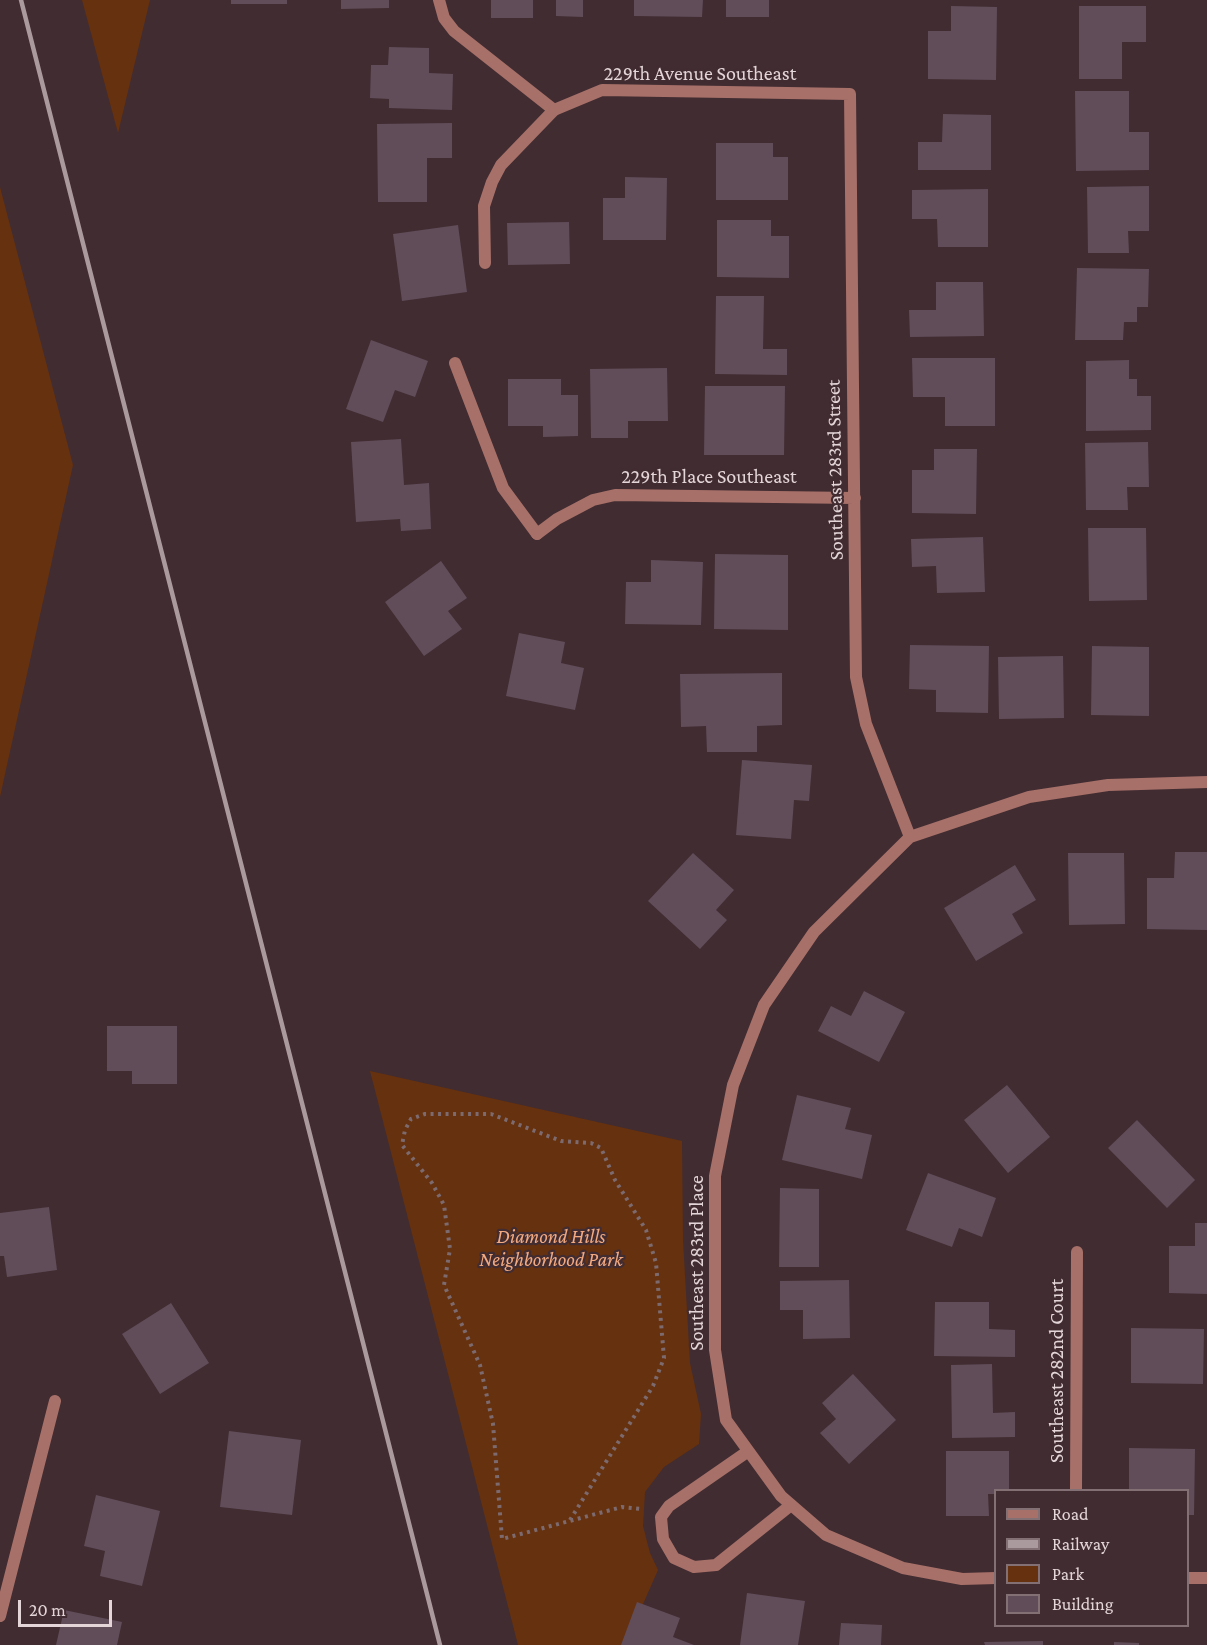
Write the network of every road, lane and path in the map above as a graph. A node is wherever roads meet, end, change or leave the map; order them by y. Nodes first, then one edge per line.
1 (439, 0) edge
2 (849, 94) joint
3 (554, 110) junction
4 (485, 263) dead end
5 (455, 363) dead end
6 (855, 498) junction
7 (1207, 782) edge
8 (910, 837) junction
9 (1077, 1252) dead end
10 (55, 1401) dead end
11 (747, 1452) junction
12 (1076, 1489) edge
13 (791, 1505) junction
14 (665, 1511) junction
15 (570, 1520) junction
16 (994, 1578) edge
17 (1189, 1578) edge
18 (1207, 1578) edge
19 (0, 1616) edge

1 - 3 street
2 - 3 street, 229th Avenue Southeast
2 - 6 street, Southeast 283rd Street
3 - 4 street
5 - 6 street, 229th Place Southeast
6 - 8 street, Southeast 283rd Street
7 - 8 street
8 - 11 street, Southeast 283rd Place
9 - 12 street, Southeast 282nd Court
10 - 19 street
11 - 13 street, Southeast 283rd Place
11 - 14 street
13 - 14 street
13 - 16 street, Southeast 283rd Place
14 - 15 path
15 - 15 path
17 - 18 street

